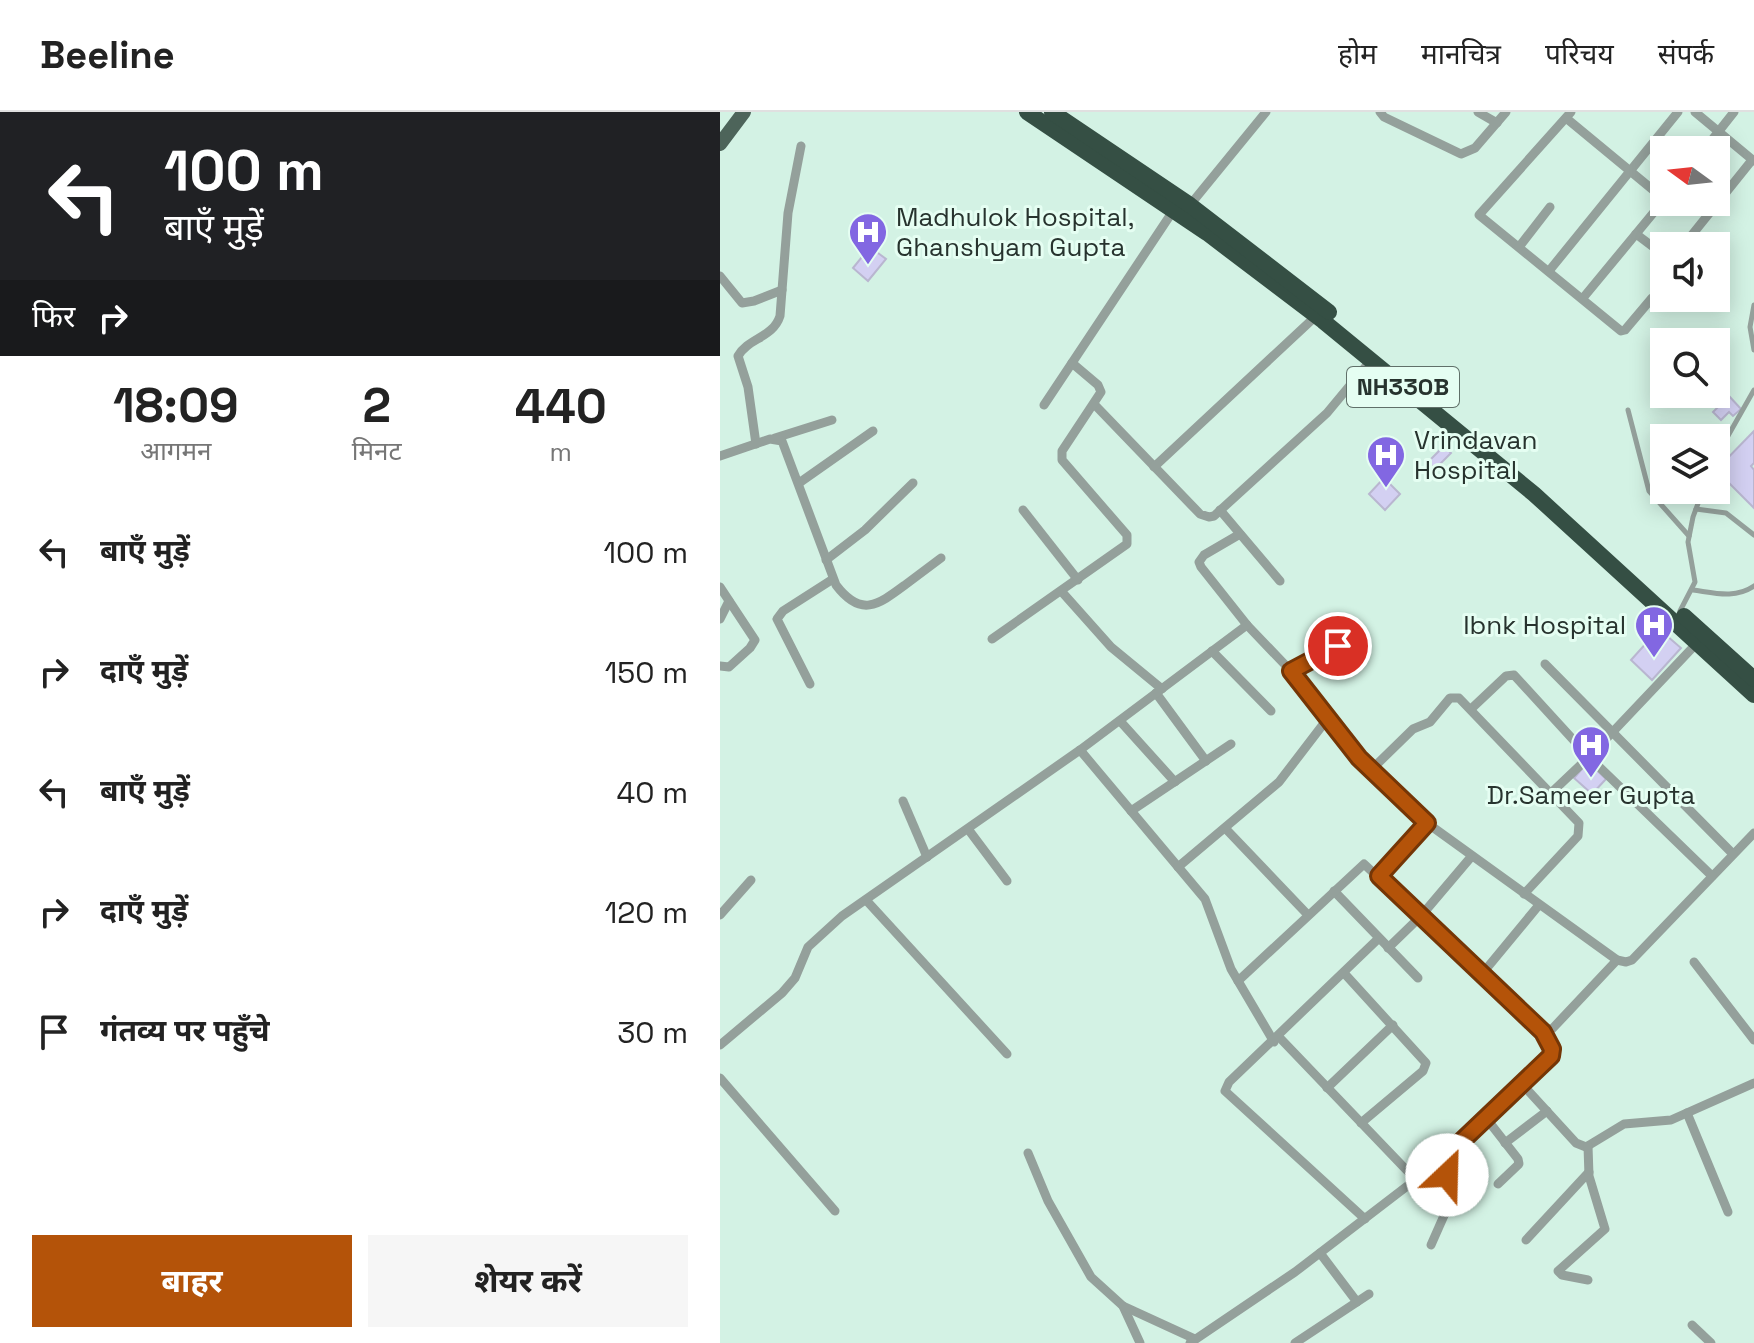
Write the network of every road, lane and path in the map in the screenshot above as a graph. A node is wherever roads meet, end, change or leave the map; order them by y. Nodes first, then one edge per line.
1 (744, 112) edge
2 (1027, 112) edge
3 (1052, 112) edge
4 (1266, 112) edge
5 (1380, 112) edge
6 (1478, 112) edge
7 (1506, 112) edge
8 (1678, 112) edge
9 (1695, 112) edge
10 (1734, 112) edge
11 (1569, 115) edge
12 (1497, 123) junction
13 (1719, 130) junction
14 (1714, 136) edge
15 (720, 144) edge
16 (801, 146) dead end
17 (1753, 161) edge
18 (1630, 171) junction
19 (1650, 188) edge
20 (1550, 207) dead end
21 (1182, 208) junction
22 (1651, 216) edge
23 (1695, 232) edge
24 (1636, 234) junction
25 (1650, 244) edge
26 (1519, 247) junction
27 (1549, 271) junction
28 (720, 276) edge
29 (782, 290) junction
30 (1583, 298) junction
31 (1650, 300) edge
32 (1754, 305) edge
33 (1316, 316) junction
34 (1754, 350) edge
35 (1371, 360) junction
36 (1072, 363) junction
37 (1754, 390) edge
38 (1094, 404) junction
39 (1044, 405) dead end
40 (1628, 410) dead end
41 (832, 420) dead end
42 (873, 431) dead end
43 (1730, 432) edge
44 (775, 438) junction
45 (756, 444) junction
46 (720, 456) edge
47 (1154, 467) junction
48 (799, 483) junction
49 (913, 483) dead end
50 (1698, 504) edge
51 (1696, 509) junction
52 (1023, 510) dead end
53 (1220, 510) junction
54 (1240, 534) junction
55 (1754, 535) edge
56 (1689, 536) junction
57 (941, 558) dead end
58 (826, 560) junction
59 (833, 579) junction
60 (1078, 580) junction
61 (1280, 581) dead end
62 (1754, 586) edge
63 (720, 587) edge
64 (1693, 590) junction
65 (1062, 592) junction
66 (729, 601) junction
67 (1680, 612) junction
68 (720, 619) edge
69 (1247, 625) junction
70 (992, 639) dead end
71 (1697, 643) junction
72 (1365, 648) dead end
73 (1212, 651) junction
74 (1545, 664) dead end
75 (720, 666) edge
76 (1291, 671) junction
77 (1754, 679) edge
78 (810, 684) dead end
79 (1159, 691) junction
80 (1754, 695) edge
81 (1471, 709) junction
82 (1271, 711) dead end
83 (1328, 718) junction
84 (1120, 721) junction
85 (1613, 733) junction
86 (1231, 744) dead end
87 (1080, 750) junction
88 (1589, 757) junction
89 (1206, 761) junction
90 (1371, 770) junction
91 (1175, 782) junction
92 (1551, 793) junction
93 (903, 801) dead end
94 (1131, 811) junction
95 (1427, 823) junction
96 (1225, 828) junction
97 (968, 829) junction
98 (1754, 833) edge
99 (1733, 854) junction
100 (927, 857) junction
101 (1471, 857) junction
102 (1178, 867) junction
103 (1379, 876) junction
104 (1712, 876) junction
105 (751, 880) dead end
106 (1007, 881) dead end
107 (1334, 891) junction
108 (1524, 894) junction
109 (866, 900) junction
110 (1539, 905) junction
111 (720, 915) edge
112 (1308, 915) junction
113 (1421, 916) junction
114 (1379, 938) junction
115 (1388, 948) junction
116 (1617, 960) junction
117 (1694, 962) dead end
118 (1344, 973) junction
119 (1482, 974) junction
120 (1418, 978) dead end
121 (1238, 981) junction
122 (1393, 1025) junction
123 (1543, 1032) junction
124 (1276, 1040) junction
125 (1754, 1040) edge
126 (720, 1045) edge
127 (1007, 1054) dead end
128 (720, 1078) edge
129 (1754, 1083) edge
130 (1522, 1084) junction
131 (1327, 1088) junction
132 (1547, 1111) junction
133 (1687, 1113) junction
134 (1486, 1118) junction
135 (1361, 1123) junction
136 (1505, 1143) junction
137 (1588, 1146) junction
138 (1028, 1153) dead end
139 (1445, 1157) junction
140 (1589, 1172) junction
141 (1416, 1180) junction
142 (1498, 1184) dead end
143 (835, 1211) dead end
144 (1728, 1212) dead end
145 (1365, 1219) junction
146 (1526, 1240) dead end
147 (1431, 1245) dead end
148 (1320, 1253) junction
149 (1588, 1280) dead end
150 (1369, 1294) dead end
151 (1357, 1302) junction
152 (1123, 1306) junction
153 (1692, 1325) dead end
154 (1192, 1341) edge
155 (1140, 1343) edge
156 (1295, 1343) edge
157 (1711, 1343) edge

1 - 15 main road
2 - 21 highway, NH330B
3 - 21 highway, NH330B
4 - 21 street
5 - 12 street
6 - 12 street
7 - 12 street
8 - 18 street
9 - 13 street
10 - 13 street
11 - 18 street
11 - 26 street
13 - 14 street
13 - 17 street
16 - 29 street
17 - 23 street
18 - 19 street
18 - 27 street
20 - 26 street
21 - 33 highway, NH330B
21 - 36 street
21 - 67 highway, NH330B
22 - 24 street
24 - 25 street
24 - 30 street
26 - 27 street
27 - 30 street
28 - 29 street
29 - 45 street
30 - 31 street
32 - 34 lane
33 - 35 highway, NH330B
33 - 47 street
35 - 53 street
35 - 71 highway, NH330B
36 - 38 street
36 - 39 street
37 - 43 lane
38 - 47 street
38 - 60 street
40 - 56 lane
41 - 44 street
42 - 48 street
44 - 45 street
44 - 48 street
45 - 46 street
47 - 53 street
48 - 58 street
49 - 58 street
50 - 51 lane
51 - 55 lane
51 - 56 lane
52 - 60 street
53 - 54 street
54 - 61 street
54 - 69 street
56 - 64 lane
57 - 59 street
58 - 59 street
59 - 78 street
60 - 65 street
62 - 64 lane
63 - 66 street
64 - 67 lane
65 - 70 street
65 - 79 street
66 - 68 street
66 - 75 street
67 - 77 highway, NH330B
69 - 73 street
69 - 76 street
71 - 80 highway, NH330B
71 - 85 street
72 - 76 street
73 - 79 street
73 - 82 street
74 - 85 street
76 - 83 street
79 - 84 street
79 - 89 street
81 - 88 street
81 - 90 street
81 - 92 street
83 - 90 street
83 - 96 street
84 - 87 street
84 - 91 street
85 - 88 street
85 - 99 street
86 - 89 street
87 - 94 street
87 - 97 street
88 - 92 street
88 - 104 street
89 - 91 street
90 - 95 street
91 - 94 street
92 - 108 street
93 - 100 street
94 - 102 street
95 - 101 street
95 - 103 street
96 - 102 street
96 - 112 street
97 - 100 street
97 - 106 street
98 - 99 street
99 - 104 street
100 - 109 street
101 - 108 street
101 - 113 street
102 - 121 street
103 - 107 street
103 - 113 street
104 - 116 street
105 - 111 street
107 - 112 street
107 - 114 street
108 - 110 street
109 - 126 street
109 - 127 street
110 - 116 street
110 - 119 street
112 - 121 street
113 - 115 street
113 - 119 street
114 - 115 street
114 - 118 street
115 - 120 street
116 - 123 street
117 - 125 street
118 - 122 street
118 - 124 street
119 - 123 street
121 - 124 street
122 - 131 street
122 - 135 street
123 - 130 street
124 - 131 street
124 - 145 street
128 - 143 street
129 - 133 street
130 - 132 street
130 - 134 street
131 - 135 street
132 - 136 street
132 - 137 street
133 - 137 street
133 - 144 street
134 - 136 street
134 - 139 street
135 - 141 street
136 - 142 street
137 - 140 street
138 - 152 street
139 - 141 street
139 - 147 street
140 - 146 street
140 - 149 street
141 - 145 street
145 - 148 street
148 - 151 street
148 - 154 street
150 - 151 street
151 - 156 street
152 - 154 street
152 - 155 street
153 - 157 street

